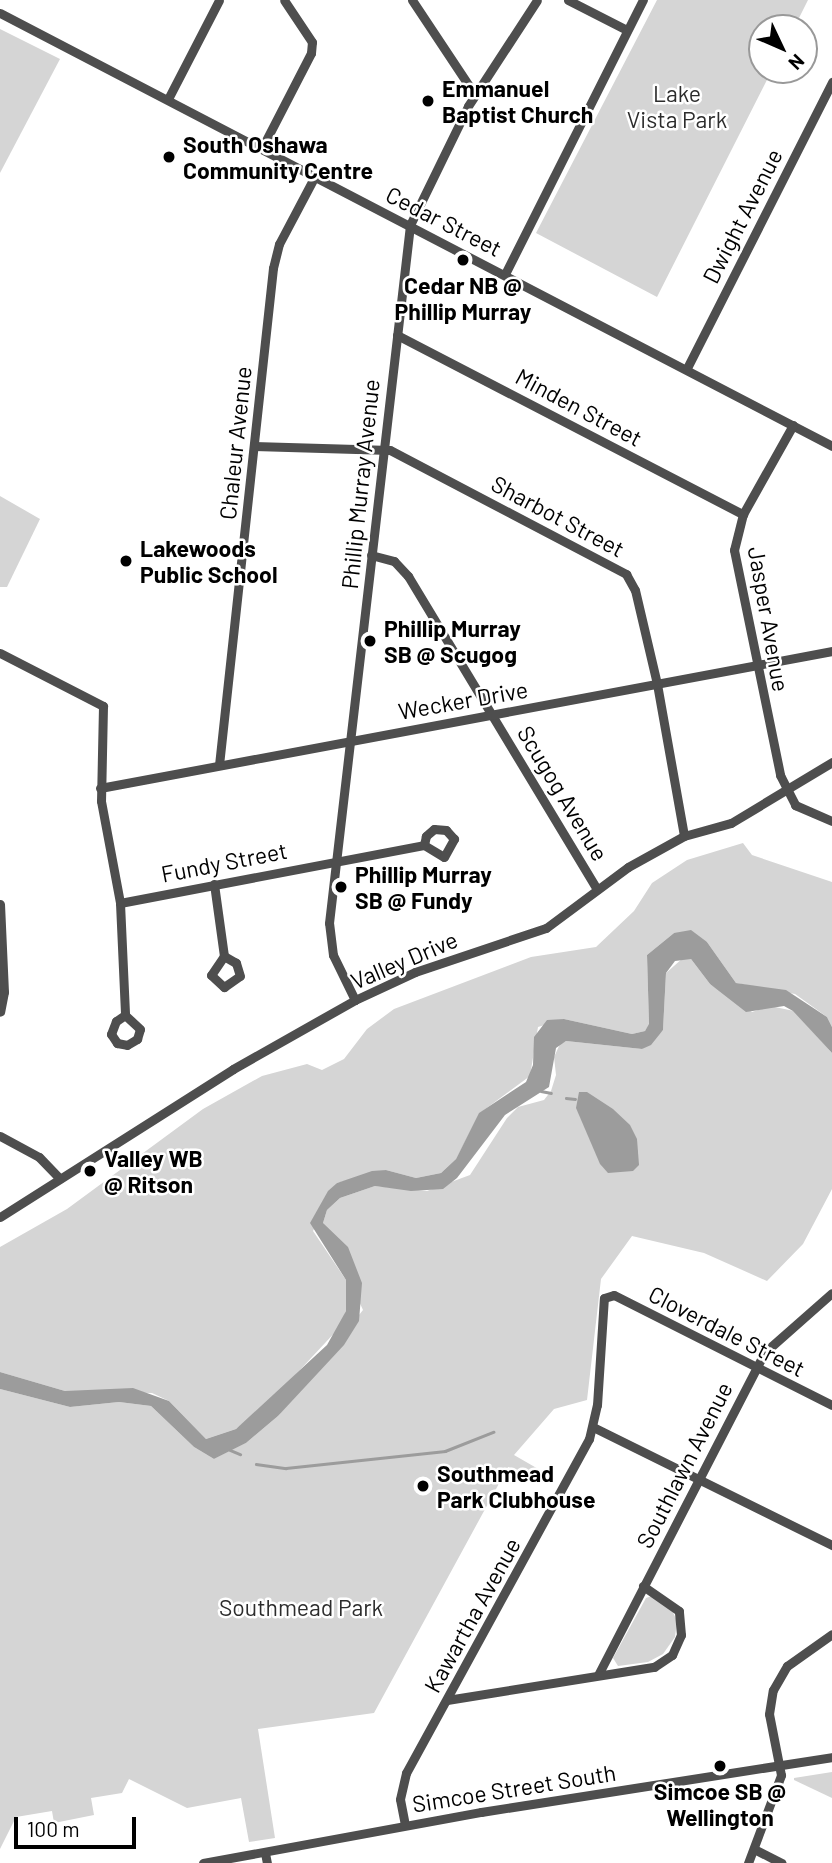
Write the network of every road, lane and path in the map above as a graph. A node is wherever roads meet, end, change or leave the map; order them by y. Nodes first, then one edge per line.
1 (219, 0) edge
2 (285, 0) edge
3 (537, 0) edge
4 (568, 0) edge
5 (643, 0) edge
6 (413, 1) edge
7 (0, 13) edge
8 (627, 30) junction
9 (832, 82) edge
10 (475, 95) junction
11 (168, 99) junction
12 (262, 148) junction
13 (315, 176) junction
14 (410, 225) junction
15 (505, 274) junction
16 (397, 335) junction
17 (687, 368) junction
18 (793, 425) junction
19 (254, 446) junction
20 (832, 446) edge
21 (383, 449) junction
22 (743, 514) junction
23 (371, 555) junction
24 (832, 651) edge
25 (1, 653) edge
26 (756, 664) junction
27 (657, 684) junction
28 (494, 714) junction
29 (352, 739) junction
30 (832, 762) edge
31 (219, 765) junction
32 (100, 788) junction
33 (786, 789) junction
34 (832, 821) edge
35 (684, 836) junction
36 (424, 845) dead end
37 (336, 860) junction
38 (214, 884) junction
39 (597, 889) junction
40 (120, 903) junction
41 (0, 905) edge
42 (224, 956) dead end
43 (355, 1000) junction
44 (0, 1012) edge
45 (125, 1015) dead end
46 (0, 1136) edge
47 (61, 1179) junction
48 (0, 1217) edge
49 (832, 1293) edge
50 (756, 1367) junction
51 (832, 1405) edge
52 (593, 1427) junction
53 (700, 1481) junction
54 (832, 1545) edge
55 (643, 1586) junction
56 (832, 1634) edge
57 (598, 1675) junction
58 (447, 1700) junction
59 (832, 1757) edge
60 (780, 1765) junction
61 (405, 1825) junction
62 (754, 1849) junction
63 (265, 1853) junction
64 (203, 1863) edge
65 (267, 1863) edge
66 (748, 1863) edge
67 (782, 1863) edge

1 - 11 street
2 - 12 street
3 - 10 street, Phillip Murray Avenue
4 - 8 street
5 - 8 street
6 - 10 street
7 - 11 street, Cedar Street
8 - 15 street
9 - 17 street, Dwight Avenue
10 - 14 street, Phillip Murray Avenue
11 - 12 street, Cedar Street
12 - 13 street, Cedar Street
13 - 14 street, Cedar Street
13 - 19 street, Chaleur Avenue
14 - 15 street, Cedar Street
14 - 16 street, Phillip Murray Avenue
15 - 17 street, Cedar Street
16 - 21 street, Phillip Murray Avenue
16 - 22 street, Minden Street
17 - 18 street, Cedar Street
18 - 20 street, Cedar Street
18 - 22 street, Jasper Avenue
19 - 21 street, Sharbot Street
19 - 31 street, Chaleur Avenue
21 - 23 street, Phillip Murray Avenue
21 - 27 street, Sharbot Street
22 - 26 street, Jasper Avenue
23 - 28 street, Scugog Avenue
23 - 29 street, Phillip Murray Avenue
24 - 26 street, Wecker Drive
25 - 32 street
26 - 27 street, Wecker Drive
26 - 33 street, Jasper Avenue
27 - 28 street, Wecker Drive
27 - 35 street, Sharbot Street
28 - 29 street, Wecker Drive
28 - 39 street, Scugog Avenue
29 - 31 street, Wecker Drive
29 - 37 street, Phillip Murray Avenue
30 - 33 street, Valley Drive
31 - 32 street, Wecker Drive
32 - 40 street
33 - 34 street
33 - 35 street, Valley Drive
35 - 39 street, Valley Drive
36 - 37 street, Fundy Street
37 - 38 street, Fundy Street
37 - 43 street, Phillip Murray Avenue
38 - 40 street, Fundy Street
38 - 42 street
39 - 43 street, Valley Drive
40 - 45 street
41 - 44 street
43 - 47 street, Valley Drive
46 - 47 street
47 - 48 street, Valley Drive
49 - 50 street, Southlawn Avenue
50 - 51 street, Cloverdale Street
50 - 52 street, Cloverdale Street
50 - 53 street, Southlawn Avenue
52 - 53 street
52 - 58 street, Kawartha Avenue
53 - 54 street
53 - 55 street, Southlawn Avenue
55 - 57 street, Southlawn Avenue
55 - 57 street
56 - 60 street
57 - 58 street
58 - 61 street, Kawartha Avenue
59 - 60 street, Simcoe Street South
60 - 61 street, Simcoe Street South
60 - 62 street
61 - 63 street, Simcoe Street South
62 - 66 street
62 - 67 street
63 - 64 street, Simcoe Street South
63 - 65 street

